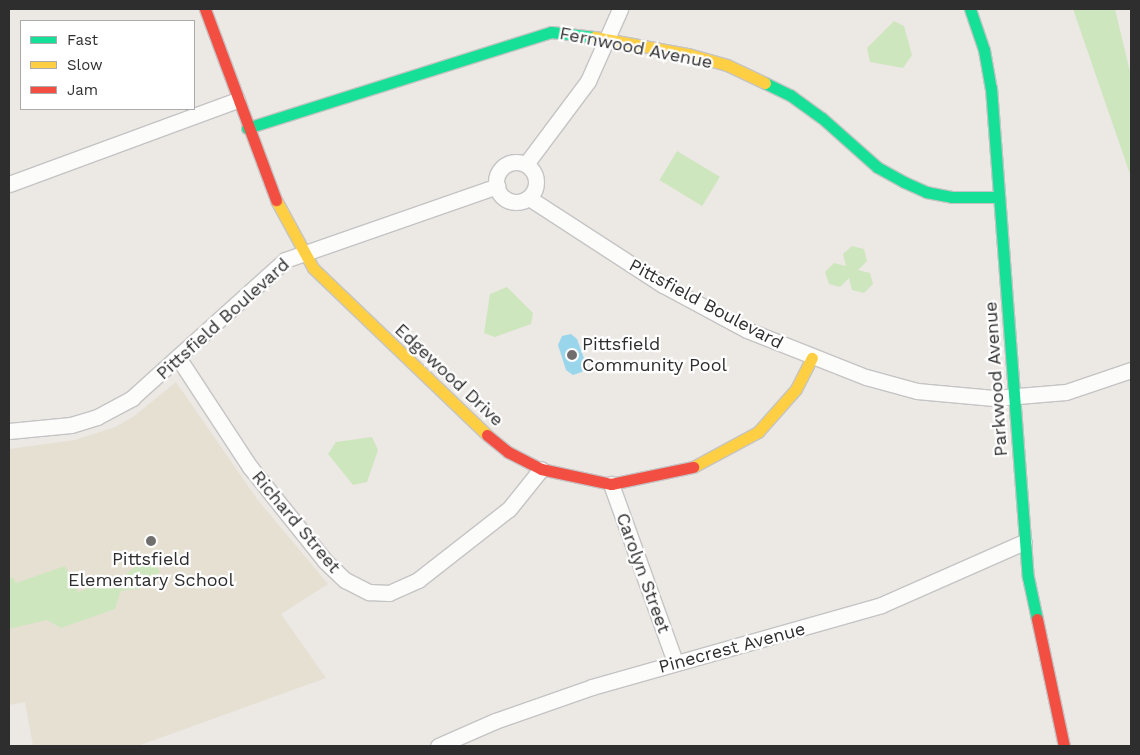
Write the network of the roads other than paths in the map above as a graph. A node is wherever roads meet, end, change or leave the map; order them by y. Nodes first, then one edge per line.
1 (205, 9) edge
2 (620, 9) edge
3 (970, 9) edge
4 (607, 40) junction
5 (237, 100) junction
6 (247, 128) junction
7 (526, 164) junction
8 (9, 184) edge
9 (496, 186) junction
10 (999, 197) junction
11 (529, 198) junction
12 (303, 252) junction
13 (812, 358) junction
14 (179, 359) junction
15 (1131, 370) edge
16 (1015, 398) junction
17 (9, 431) edge
18 (541, 469) junction
19 (611, 484) junction
20 (1024, 542) junction
21 (675, 662) junction
22 (438, 746) edge
23 (1064, 746) edge

1 - 5 street, Edgewood Drive
2 - 4 street
3 - 10 street, Parkwood Avenue
4 - 6 street, Fernwood Avenue
4 - 7 street
4 - 10 street, Fernwood Avenue
5 - 6 street, Edgewood Drive
5 - 8 street
6 - 12 street, Edgewood Drive
7 - 9 street
7 - 11 street
9 - 11 street
9 - 12 street, Pittsfield Boulevard
10 - 16 street, Parkwood Avenue
11 - 13 street, Pittsfield Boulevard
12 - 14 street, Pittsfield Boulevard
12 - 18 street, Edgewood Drive
13 - 16 street, Pittsfield Boulevard
13 - 19 street, Edgewood Drive
14 - 17 street, Pittsfield Boulevard
14 - 18 street, Richard Street
15 - 16 street, Pittsfield Boulevard
16 - 20 street, Parkwood Avenue
18 - 19 street, Edgewood Drive
19 - 21 street, Carolyn Street
20 - 21 street, Pinecrest Avenue
20 - 23 street, Parkwood Avenue
21 - 22 street, Pinecrest Avenue

